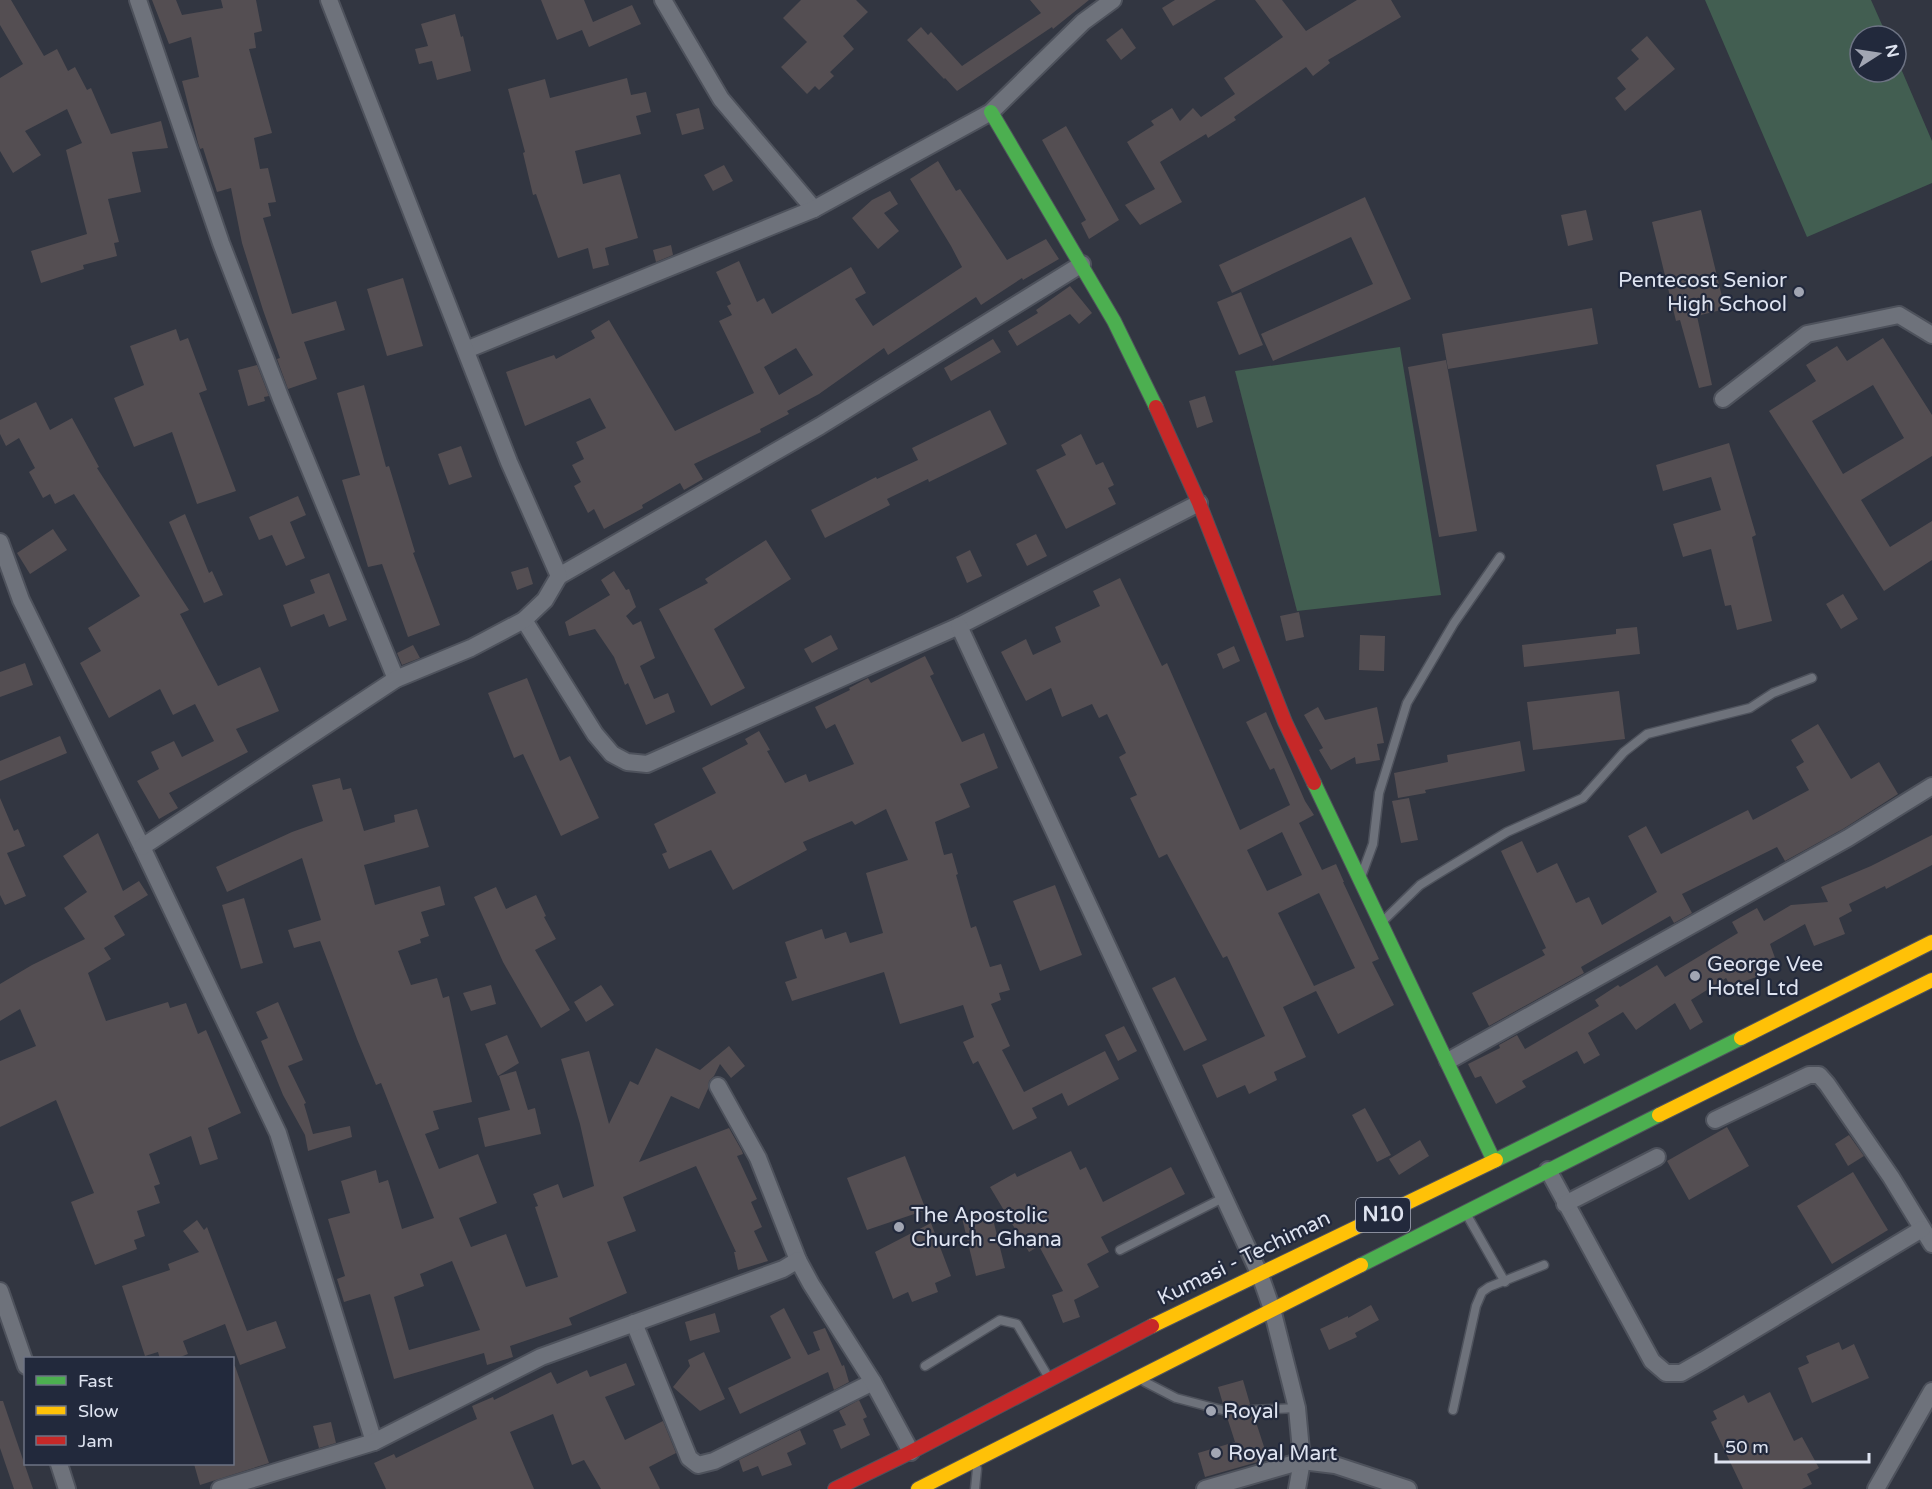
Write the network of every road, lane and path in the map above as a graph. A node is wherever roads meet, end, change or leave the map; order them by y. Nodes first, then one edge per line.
1 (138, 0) edge
2 (329, 0) edge
3 (663, 0) edge
4 (1113, 0) edge
5 (991, 112) junction
6 (814, 209) junction
7 (1082, 264) junction
8 (1932, 335) edge
9 (466, 350) junction
10 (1723, 399) dead end
11 (1199, 503) junction
12 (0, 542) edge
13 (1500, 557) dead end
14 (559, 576) junction
15 (525, 621) junction
16 (959, 626) junction
17 (1812, 678) dead end
18 (396, 679) junction
19 (1932, 786) edge
20 (142, 847) junction
21 (1360, 880) junction
22 (1380, 923) junction
23 (1932, 942) edge
24 (1932, 980) edge
25 (1448, 1061) junction
26 (718, 1086) dead end
27 (1715, 1120) dead end
28 (1657, 1157) dead end
29 (1494, 1161) junction
30 (1548, 1170) junction
31 (1223, 1198) junction
32 (1565, 1204) junction
33 (1465, 1211) junction
34 (1922, 1229) junction
35 (1932, 1244) edge
36 (1120, 1250) dead end
37 (798, 1260) junction
38 (1544, 1265) dead end
39 (1260, 1275) junction
40 (1505, 1282) junction
41 (0, 1291) edge
42 (1272, 1309) junction
43 (634, 1323) junction
44 (24, 1360) edge
45 (925, 1366) dead end
46 (1136, 1377) junction
47 (1049, 1379) junction
48 (873, 1382) junction
49 (1932, 1390) edge
50 (1297, 1408) junction
51 (1252, 1410) dead end
52 (1453, 1410) dead end
53 (1226, 1411) dead end
54 (374, 1442) junction
55 (911, 1452) junction
56 (978, 1458) junction
57 (1302, 1461) junction
58 (58, 1465) edge
59 (67, 1489) edge
60 (220, 1489) edge
61 (835, 1489) edge
62 (918, 1489) edge
63 (975, 1489) edge
64 (1205, 1489) edge
65 (1297, 1489) edge
66 (1408, 1489) edge
67 (1876, 1489) edge

1 - 18 street
2 - 9 street
3 - 6 street
4 - 5 street
5 - 6 street
5 - 7 main road
6 - 9 street
7 - 11 main road
7 - 14 street
8 - 10 street
9 - 14 street
11 - 16 street
11 - 21 main road
12 - 20 street
13 - 21 lane
14 - 15 street
15 - 16 street
15 - 18 street
16 - 31 street
17 - 22 lane
18 - 20 street
19 - 25 street
20 - 54 street
21 - 22 main road
22 - 25 main road
23 - 29 main road, Kumasi - Techiman / N10
24 - 30 main road, N10
25 - 29 main road
26 - 37 street
27 - 34 street
28 - 32 street
29 - 39 main road, Kumasi - Techiman / N10
30 - 32 street
30 - 33 main road, N10
31 - 36 lane
31 - 39 street
32 - 34 street
33 - 40 lane
33 - 42 main road, N10
34 - 35 street
37 - 43 street
37 - 48 street
38 - 40 lane
39 - 42 street
39 - 47 main road, Kumasi - Techiman / N10
40 - 52 lane
41 - 44 street
42 - 46 main road, N10
42 - 50 street
43 - 48 street
43 - 54 street
45 - 47 lane
46 - 53 lane
46 - 56 main road, N10
47 - 55 main road, Kumasi - Techiman / N10
48 - 55 street
49 - 67 street
50 - 51 lane
50 - 57 street
54 - 60 street
55 - 61 main road, Kumasi - Techiman / N10
56 - 62 main road, N10
56 - 63 lane
57 - 64 street
57 - 65 street
57 - 66 street
58 - 59 street

